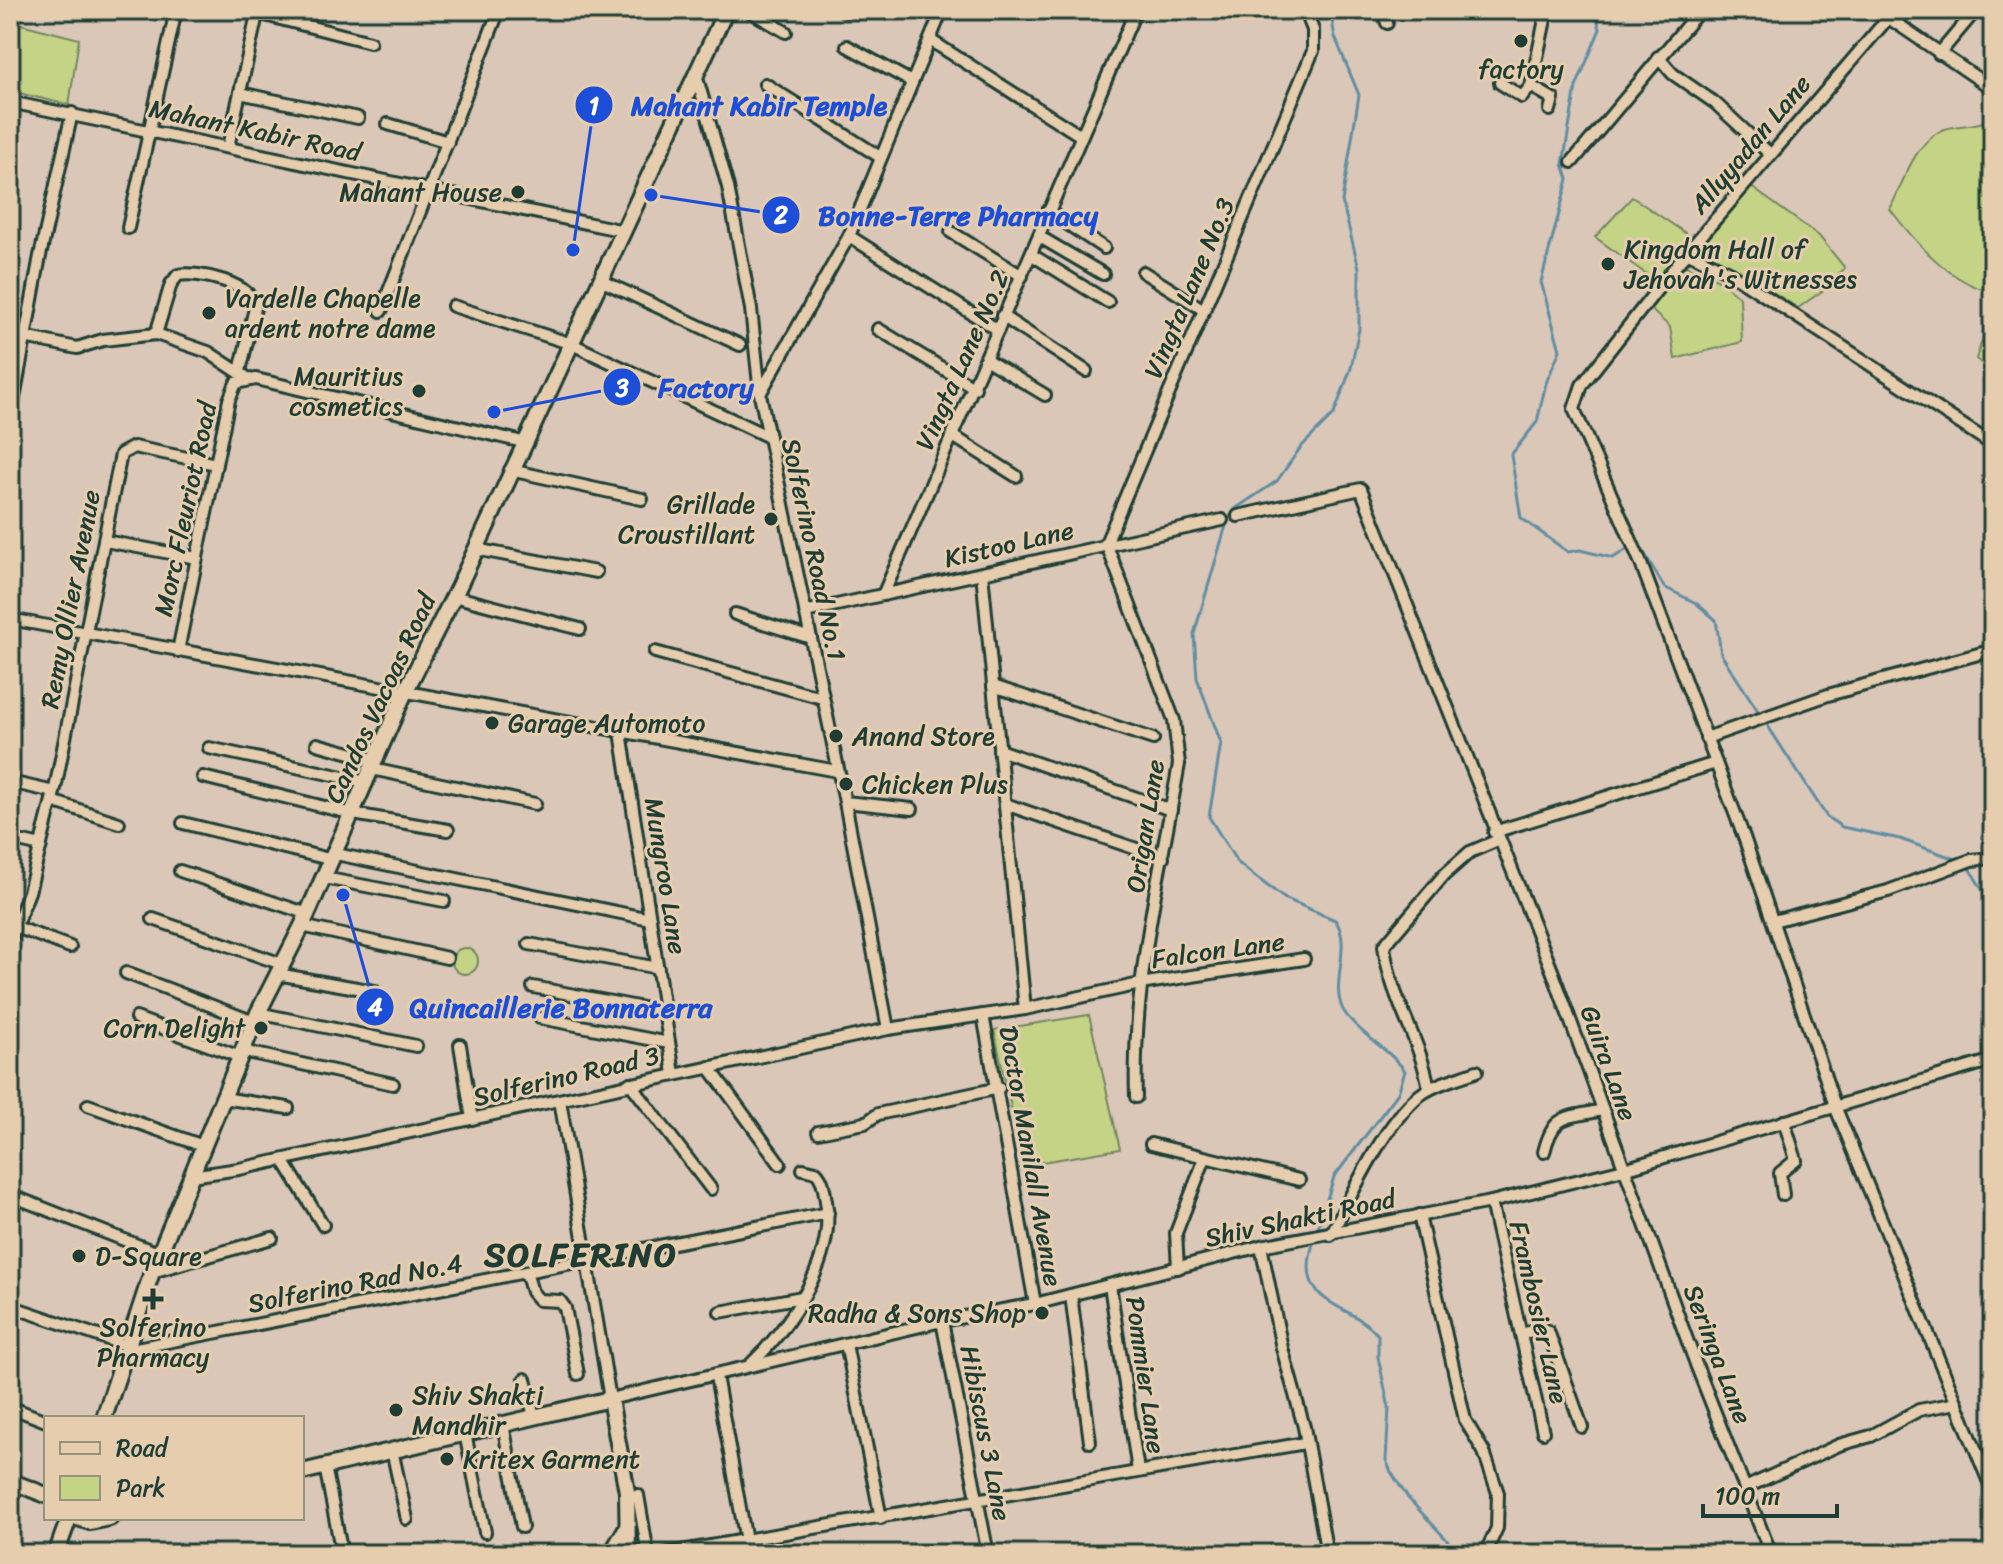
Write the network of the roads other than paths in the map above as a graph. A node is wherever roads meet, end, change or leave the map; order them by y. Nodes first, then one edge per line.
1 (176, 10) edge
2 (499, 10) edge
3 (726, 10) edge
4 (748, 10) edge
5 (942, 10) edge
6 (1136, 10) edge
7 (1305, 10) edge
8 (1382, 10) edge
9 (1547, 10) edge
10 (1700, 10) edge
11 (1877, 10) edge
12 (1976, 10) edge
13 (258, 11) edge
14 (1892, 14) edge
15 (1387, 23) dead end
16 (786, 32) dead end
17 (930, 40) junction
18 (370, 42) dead end
19 (847, 46) dead end
20 (1939, 54) junction
21 (1658, 57) junction
22 (697, 78) junction
23 (912, 82) junction
24 (1500, 83) dead end
25 (765, 84) dead end
26 (1531, 86) junction
27 (1993, 89) edge
28 (240, 93) junction
29 (10, 102) edge
30 (1550, 110) dead end
31 (72, 113) junction
32 (358, 118) dead end
33 (388, 124) dead end
34 (152, 131) junction
35 (1081, 136) junction
36 (448, 142) junction
37 (228, 147) junction
38 (1770, 154) junction
39 (880, 157) junction
40 (1572, 162) dead end
41 (430, 188) junction
42 (1048, 211) junction
43 (128, 228) dead end
44 (624, 231) junction
45 (951, 232) dead end
46 (849, 236) junction
47 (1040, 237) junction
48 (1104, 248) dead end
49 (1686, 252) junction
50 (1032, 255) junction
51 (1143, 272) dead end
52 (1103, 274) dead end
53 (1022, 276) junction
54 (600, 280) junction
55 (1108, 302) dead end
56 (453, 306) dead end
57 (1204, 310) junction
58 (381, 311) dead end
59 (1002, 316) junction
60 (878, 329) dead end
61 (998, 330) junction
62 (10, 334) edge
63 (156, 334) junction
64 (24, 337) junction
65 (572, 344) junction
66 (740, 345) dead end
67 (987, 360) junction
68 (1086, 371) dead end
69 (244, 375) junction
70 (975, 388) junction
71 (760, 394) junction
72 (1045, 395) dead end
73 (10, 420) edge
74 (953, 436) junction
75 (769, 437) junction
76 (523, 442) junction
77 (1993, 445) edge
78 (216, 464) junction
79 (510, 470) junction
80 (1016, 476) dead end
81 (642, 499) dead end
82 (1238, 516) dead end
83 (1222, 520) dead end
84 (105, 541) junction
85 (1106, 543) junction
86 (475, 549) junction
87 (197, 558) junction
88 (596, 572) dead end
89 (982, 573) junction
90 (883, 595) junction
91 (453, 596) junction
92 (805, 612) junction
93 (735, 614) dead end
94 (10, 619) edge
95 (580, 629) dead end
96 (87, 634) junction
97 (811, 638) junction
98 (1993, 650) edge
99 (178, 651) junction
100 (655, 652) dead end
101 (993, 686) junction
102 (405, 692) junction
103 (822, 698) junction
104 (621, 732) junction
105 (1706, 738) junction
106 (1153, 739) dead end
107 (317, 744) dead end
108 (209, 748) dead end
109 (999, 750) junction
110 (1716, 763) junction
111 (371, 770) junction
112 (837, 771) junction
113 (203, 777) dead end
114 (10, 782) edge
115 (53, 796) junction
116 (845, 802) junction
117 (535, 804) dead end
118 (1005, 804) junction
119 (912, 809) dead end
120 (1171, 810) junction
121 (353, 814) junction
122 (119, 823) dead end
123 (183, 823) dead end
124 (448, 830) dead end
125 (1496, 836) junction
126 (10, 839) edge
127 (41, 846) junction
128 (334, 857) junction
129 (1163, 858) junction
130 (1993, 858) edge
131 (180, 871) dead end
132 (324, 878) junction
133 (444, 901) dead end
134 (153, 919) dead end
135 (650, 919) junction
136 (305, 920) junction
137 (1773, 921) junction
138 (16, 927) junction
139 (10, 941) edge
140 (529, 944) dead end
141 (70, 947) dead end
142 (447, 958) dead end
143 (1304, 959) dead end
144 (658, 968) junction
145 (279, 969) junction
146 (126, 973) dead end
147 (1140, 984) junction
148 (533, 987) dead end
149 (374, 991) dead end
150 (1025, 1009) junction
151 (664, 1012) junction
152 (983, 1015) junction
153 (136, 1018) dead end
154 (256, 1018) junction
155 (540, 1018) dead end
156 (888, 1029) junction
157 (669, 1043) junction
158 (460, 1045) dead end
159 (416, 1046) dead end
160 (241, 1054) junction
161 (1993, 1060) edge
162 (709, 1067) junction
163 (1477, 1071) dead end
164 (674, 1074) junction
165 (630, 1083) junction
166 (393, 1084) dead end
167 (999, 1088) junction
168 (1429, 1089) junction
169 (1136, 1097) dead end
170 (223, 1098) junction
171 (560, 1100) junction
172 (88, 1105) dead end
173 (1835, 1106) junction
174 (288, 1108) dead end
175 (1602, 1110) junction
176 (472, 1119) junction
177 (1784, 1121) junction
178 (818, 1132) dead end
179 (1151, 1144) dead end
180 (203, 1146) junction
181 (1544, 1152) dead end
182 (1205, 1158) junction
183 (283, 1160) junction
184 (780, 1164) dead end
185 (803, 1169) dead end
186 (1624, 1169) junction
187 (191, 1176) junction
188 (1299, 1180) dead end
189 (711, 1189) dead end
190 (10, 1195) edge
191 (1783, 1195) dead end
192 (1491, 1202) junction
193 (828, 1213) junction
194 (1419, 1215) junction
195 (323, 1225) dead end
196 (1326, 1236) junction
197 (272, 1238) dead end
198 (1261, 1246) junction
199 (160, 1254) junction
200 (589, 1260) junction
201 (1178, 1268) junction
202 (152, 1272) junction
203 (526, 1272) junction
204 (1110, 1285) junction
205 (1071, 1295) junction
206 (802, 1297) junction
207 (1035, 1304) junction
208 (10, 1306) edge
209 (720, 1312) dead end
210 (942, 1321) junction
211 (1522, 1334) junction
212 (846, 1344) junction
213 (127, 1348) junction
214 (748, 1367) junction
215 (578, 1374) dead end
216 (716, 1376) junction
217 (525, 1379) dead end
218 (610, 1399) junction
219 (1957, 1403) junction
220 (10, 1407) edge
221 (105, 1416) edge
222 (534, 1417) junction
223 (44, 1420) edge
224 (503, 1424) junction
225 (1582, 1427) dead end
226 (1543, 1432) dead end
227 (465, 1433) junction
228 (1090, 1442) dead end
229 (1305, 1443) junction
230 (392, 1450) junction
231 (325, 1466) junction
232 (304, 1471) edge
233 (1138, 1471) junction
234 (10, 1481) edge
235 (1745, 1488) junction
236 (1993, 1492) edge
237 (44, 1494) edge
238 (638, 1495) dead end
239 (977, 1501) junction
240 (881, 1518) junction
241 (407, 1519) dead end
242 (68, 1520) edge
243 (522, 1527) dead end
244 (627, 1527) junction
245 (485, 1532) dead end
246 (746, 1541) junction
247 (56, 1554) edge
248 (342, 1554) edge
249 (611, 1554) edge
250 (628, 1554) edge
251 (648, 1554) edge
252 (664, 1554) edge
253 (988, 1554) edge
254 (1327, 1554) edge
255 (1485, 1554) edge
256 (1771, 1554) edge

1 - 34 street
2 - 36 street
3 - 22 main road, Candos Vacoas Road
4 - 16 street
5 - 17 street
6 - 35 street, Vingta Lane No.2
7 - 57 street, Vingta Lane No.3
8 - 15 street
9 - 26 street
10 - 21 street
11 - 14 street
12 - 20 street
13 - 18 street
13 - 28 street
14 - 20 street
14 - 38 street, Allyyadan Lane
17 - 23 street
17 - 35 street
19 - 23 street
20 - 27 street
21 - 38 street
21 - 40 street
22 - 44 main road, Candos Vacoas Road
22 - 71 street, Solferino Road No.1
23 - 39 street
24 - 26 street
25 - 39 street
26 - 30 street
28 - 32 street
28 - 37 street
29 - 31 street, Mahant Kabir Road
31 - 34 street, Mahant Kabir Road
31 - 64 street
33 - 36 street
34 - 37 street, Mahant Kabir Road
34 - 43 street
35 - 42 street, Vingta Lane No.2
36 - 41 street
37 - 41 street, Mahant Kabir Road
38 - 49 street, Allyyadan Lane
39 - 46 street
41 - 44 street, Mahant Kabir Road
41 - 58 street
42 - 47 street, Vingta Lane No.2
42 - 48 street
44 - 54 main road, Candos Vacoas Road
45 - 53 street
46 - 61 street
46 - 71 street
47 - 50 street, Vingta Lane No.2
47 - 52 street
49 - 77 street
49 - 105 street, Allyyadan Lane
50 - 53 street, Vingta Lane No.2
50 - 55 street
51 - 57 street
53 - 59 street, Vingta Lane No.2
54 - 65 main road, Candos Vacoas Road
54 - 66 street
56 - 65 street
57 - 85 street, Vingta Lane No.3
59 - 61 street, Vingta Lane No.2
59 - 68 street
60 - 70 street
61 - 67 street, Vingta Lane No.2
62 - 64 street
63 - 64 street
63 - 69 street
63 - 69 street
64 - 73 street
65 - 75 street
65 - 76 main road, Candos Vacoas Road
67 - 70 street, Vingta Lane No.2
67 - 72 street
69 - 76 street, Morc Fleuriot Road
69 - 78 street, Morc Fleuriot Road
70 - 74 street, Vingta Lane No.2
71 - 75 street, Solferino Road No.1
74 - 80 street
74 - 90 street, Vingta Lane No.2
75 - 92 street, Solferino Road No.1
76 - 79 main road, Candos Vacoas Road
78 - 84 street, Remy Ollier Avenue
78 - 87 street, Morc Fleuriot Road
79 - 81 street
79 - 86 main road, Candos Vacoas Road
82 - 125 street, Guira Lane
83 - 85 street, Kistoo Lane
84 - 87 street
84 - 96 street, Remy Ollier Avenue
85 - 89 street, Kistoo Lane
85 - 120 street, Origan Lane
86 - 88 street
86 - 91 main road, Candos Vacoas Road
87 - 99 street, Morc Fleuriot Road
89 - 90 street, Kistoo Lane
89 - 101 street
90 - 92 street, Kistoo Lane
91 - 95 street
91 - 102 main road, Candos Vacoas Road
92 - 97 street, Solferino Road No.1
93 - 97 street
94 - 96 street
96 - 99 street
96 - 115 street, Remy Ollier Avenue
97 - 103 street, Solferino Road No.1
98 - 105 street
99 - 102 street
100 - 103 street
101 - 106 street
101 - 109 street
102 - 104 street
102 - 111 main road, Candos Vacoas Road
103 - 112 street, Solferino Road No.1
104 - 112 street
104 - 135 street, Mungroo Lane
105 - 110 street
107 - 111 street
108 - 111 street
109 - 118 street
109 - 120 street
110 - 125 street
110 - 137 street
111 - 117 street
111 - 121 main road, Candos Vacoas Road
112 - 116 street, Solferino Road No.1
113 - 121 street
114 - 115 street
115 - 122 street
115 - 127 street, Remy Ollier Avenue
116 - 119 street
116 - 156 street, Solferino Road No.1
118 - 129 street
118 - 150 street
120 - 129 street, Origan Lane
121 - 124 street
121 - 128 main road, Candos Vacoas Road
123 - 128 street
125 - 168 street
125 - 175 street, Guira Lane
126 - 127 street
127 - 138 street, Remy Ollier Avenue
128 - 132 main road, Candos Vacoas Road
128 - 135 street
129 - 147 street, Origan Lane
130 - 137 street
131 - 136 street
132 - 133 street
132 - 136 main road, Candos Vacoas Road
134 - 145 street
135 - 144 street, Mungroo Lane
136 - 142 street
136 - 145 main road, Candos Vacoas Road
137 - 173 street
138 - 139 street, Remy Ollier Avenue
138 - 141 street
140 - 144 street
143 - 147 street, Falcon Lane
144 - 151 street, Mungroo Lane
145 - 149 street
145 - 154 main road, Candos Vacoas Road
146 - 154 street
147 - 150 street, Solferino Road 3
147 - 169 street, Origan Lane
148 - 151 street
150 - 152 street, Solferino Road 3
151 - 157 street, Mungroo Lane
152 - 156 street, Solferino Road 3
152 - 167 street, Doctor Manilall Avenue
153 - 160 street
154 - 159 street
154 - 160 main road, Candos Vacoas Road
155 - 157 street
156 - 162 street, Solferino Road 3
157 - 164 street, Mungroo Lane
158 - 176 street
160 - 166 street
160 - 170 main road, Candos Vacoas Road
161 - 173 street, Shiv Shakti Road
162 - 164 street, Solferino Road 3
162 - 184 street
163 - 168 street
164 - 165 street, Solferino Road 3
165 - 171 street, Solferino Road 3
165 - 189 street
167 - 178 street
167 - 207 street, Doctor Manilall Avenue
168 - 196 street
170 - 174 street
170 - 180 main road, Candos Vacoas Road
171 - 176 street, Solferino Road 3
171 - 200 street
172 - 180 street
173 - 177 street, Shiv Shakti Road
173 - 219 street
175 - 181 street
175 - 186 street, Guira Lane
176 - 183 street, Solferino Road 3
177 - 186 street, Shiv Shakti Road
177 - 191 street
179 - 182 street
180 - 187 main road, Candos Vacoas Road
182 - 188 street
182 - 201 street
183 - 187 street, Solferino Road 3
183 - 195 street
185 - 193 street
186 - 192 street, Shiv Shakti Road
186 - 235 street, Seringa Lane
187 - 199 main road, Candos Vacoas Road
190 - 199 street
192 - 194 street, Shiv Shakti Road
192 - 211 street, Frambosier Lane
193 - 200 street, Solferino Rad No.4
193 - 206 street
194 - 196 street, Shiv Shakti Road
194 - 255 street
196 - 198 street, Shiv Shakti Road
197 - 202 street
198 - 201 street, Shiv Shakti Road
198 - 229 street
199 - 202 main road, Candos Vacoas Road
200 - 203 street, Solferino Rad No.4
200 - 218 street
201 - 204 street, Shiv Shakti Road
202 - 213 main road, Candos Vacoas Road
203 - 213 street, Solferino Rad No.4
203 - 215 street
204 - 205 street, Shiv Shakti Road
204 - 233 street, Pommier Lane
205 - 207 street, Shiv Shakti Road
205 - 228 street
206 - 209 street
206 - 214 street
207 - 210 street, Shiv Shakti Road
208 - 213 street
210 - 212 street, Shiv Shakti Road
210 - 239 street, Hibiscus 3 Lane
211 - 225 street
211 - 226 street, Frambosier Lane
212 - 214 street, Shiv Shakti Road
212 - 240 street
213 - 221 main road, Candos Vacoas Road
214 - 216 street, Shiv Shakti Road
216 - 218 street, Shiv Shakti Road
216 - 246 street
217 - 222 street
218 - 222 main road
218 - 244 main road
219 - 235 street
219 - 236 street
220 - 223 street
222 - 224 main road
224 - 227 main road
224 - 243 street
227 - 230 main road
227 - 245 street
229 - 233 street
229 - 254 street
230 - 231 main road
230 - 241 street
231 - 232 main road
231 - 248 street
233 - 239 street
234 - 237 main road
235 - 256 street, Seringa Lane
238 - 251 street
239 - 240 street
239 - 253 street, Hibiscus 3 Lane
240 - 246 street
242 - 247 main road
244 - 249 main road
244 - 250 main road
246 - 252 street

